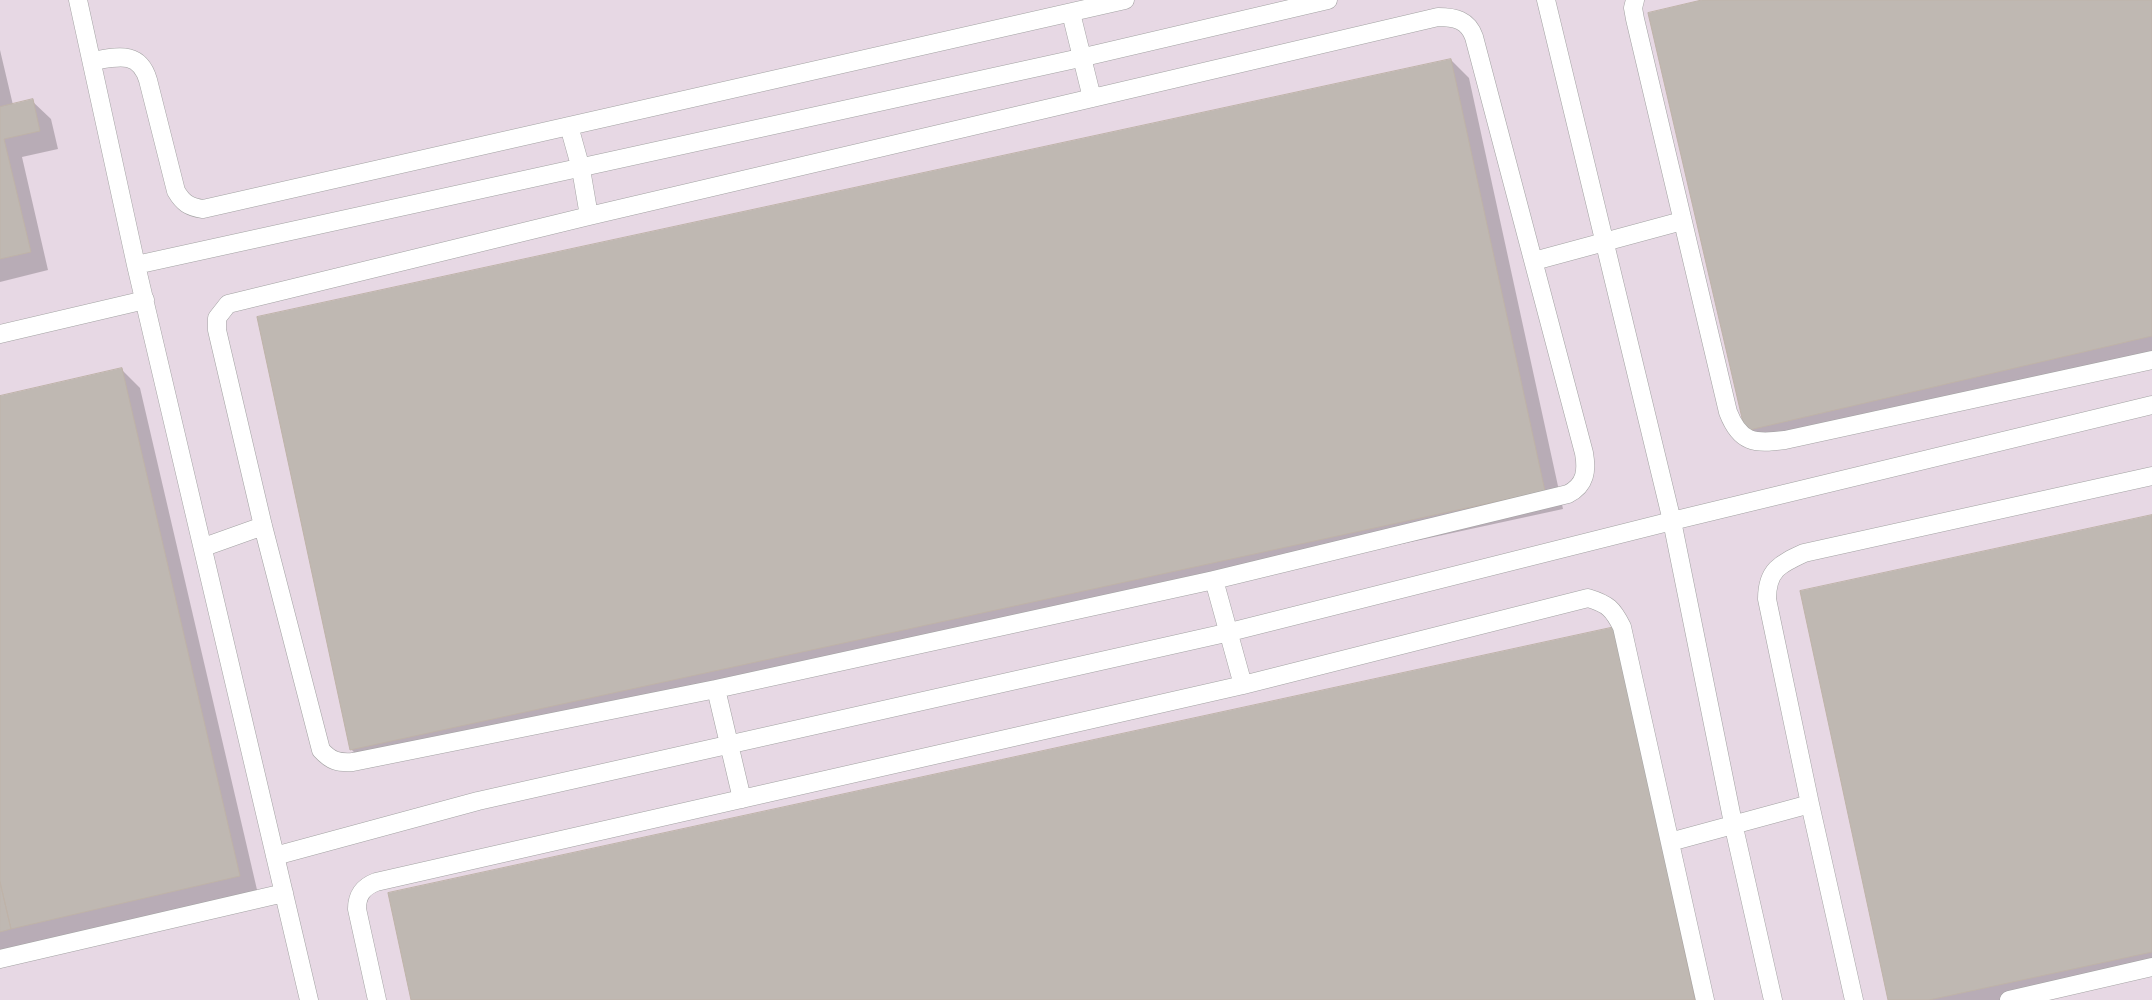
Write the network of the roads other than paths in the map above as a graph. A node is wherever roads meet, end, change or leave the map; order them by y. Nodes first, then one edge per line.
1 (78, 0) edge
2 (1124, 0) edge
3 (1328, 0) edge
4 (1546, 0) edge
5 (1635, 0) edge
6 (1071, 13) junction
7 (1080, 58) junction
8 (92, 61) junction
9 (1092, 98) junction
10 (569, 126) junction
11 (581, 169) junction
12 (589, 216) junction
13 (1682, 221) junction
14 (1604, 243) junction
15 (1534, 261) junction
16 (136, 265) junction
17 (145, 300) junction
18 (0, 334) edge
19 (2152, 360) edge
20 (2152, 405) edge
21 (2152, 476) edge
22 (1672, 521) junction
23 (263, 526) junction
24 (204, 547) junction
25 (1214, 580) junction
26 (1230, 632) junction
27 (1243, 685) junction
28 (716, 689) junction
29 (728, 745) junction
30 (742, 799) junction
31 (1810, 804) junction
32 (1733, 824) junction
33 (1670, 842) junction
34 (275, 856) junction
35 (284, 893) junction
36 (0, 959) edge
37 (2152, 967) edge
38 (310, 1000) edge
39 (377, 1000) edge
40 (1705, 1000) edge
41 (1773, 1000) edge
42 (1854, 1000) edge
43 (2009, 1000) edge

1 - 8 lane
2 - 6 lane
3 - 7 lane
4 - 14 lane
5 - 13 lane
6 - 7 lane
6 - 10 lane
7 - 9 lane
7 - 11 lane
8 - 10 lane
8 - 16 lane
9 - 12 lane
9 - 15 lane
10 - 11 lane
11 - 12 lane
11 - 16 lane
12 - 23 lane
13 - 14 lane
13 - 19 lane
14 - 15 lane
14 - 22 lane
15 - 25 lane
16 - 17 lane
17 - 18 lane
17 - 24 lane
20 - 22 lane
21 - 31 lane
22 - 26 lane
22 - 32 lane
23 - 24 lane
23 - 28 lane
24 - 34 lane
25 - 26 lane
25 - 28 lane
26 - 27 lane
26 - 29 lane
27 - 30 lane
27 - 33 lane
28 - 29 lane
29 - 30 lane
29 - 34 lane
30 - 39 lane
31 - 32 lane
31 - 42 lane
32 - 33 lane
32 - 41 lane
33 - 40 lane
34 - 35 lane
35 - 36 lane
35 - 38 lane
37 - 43 lane

